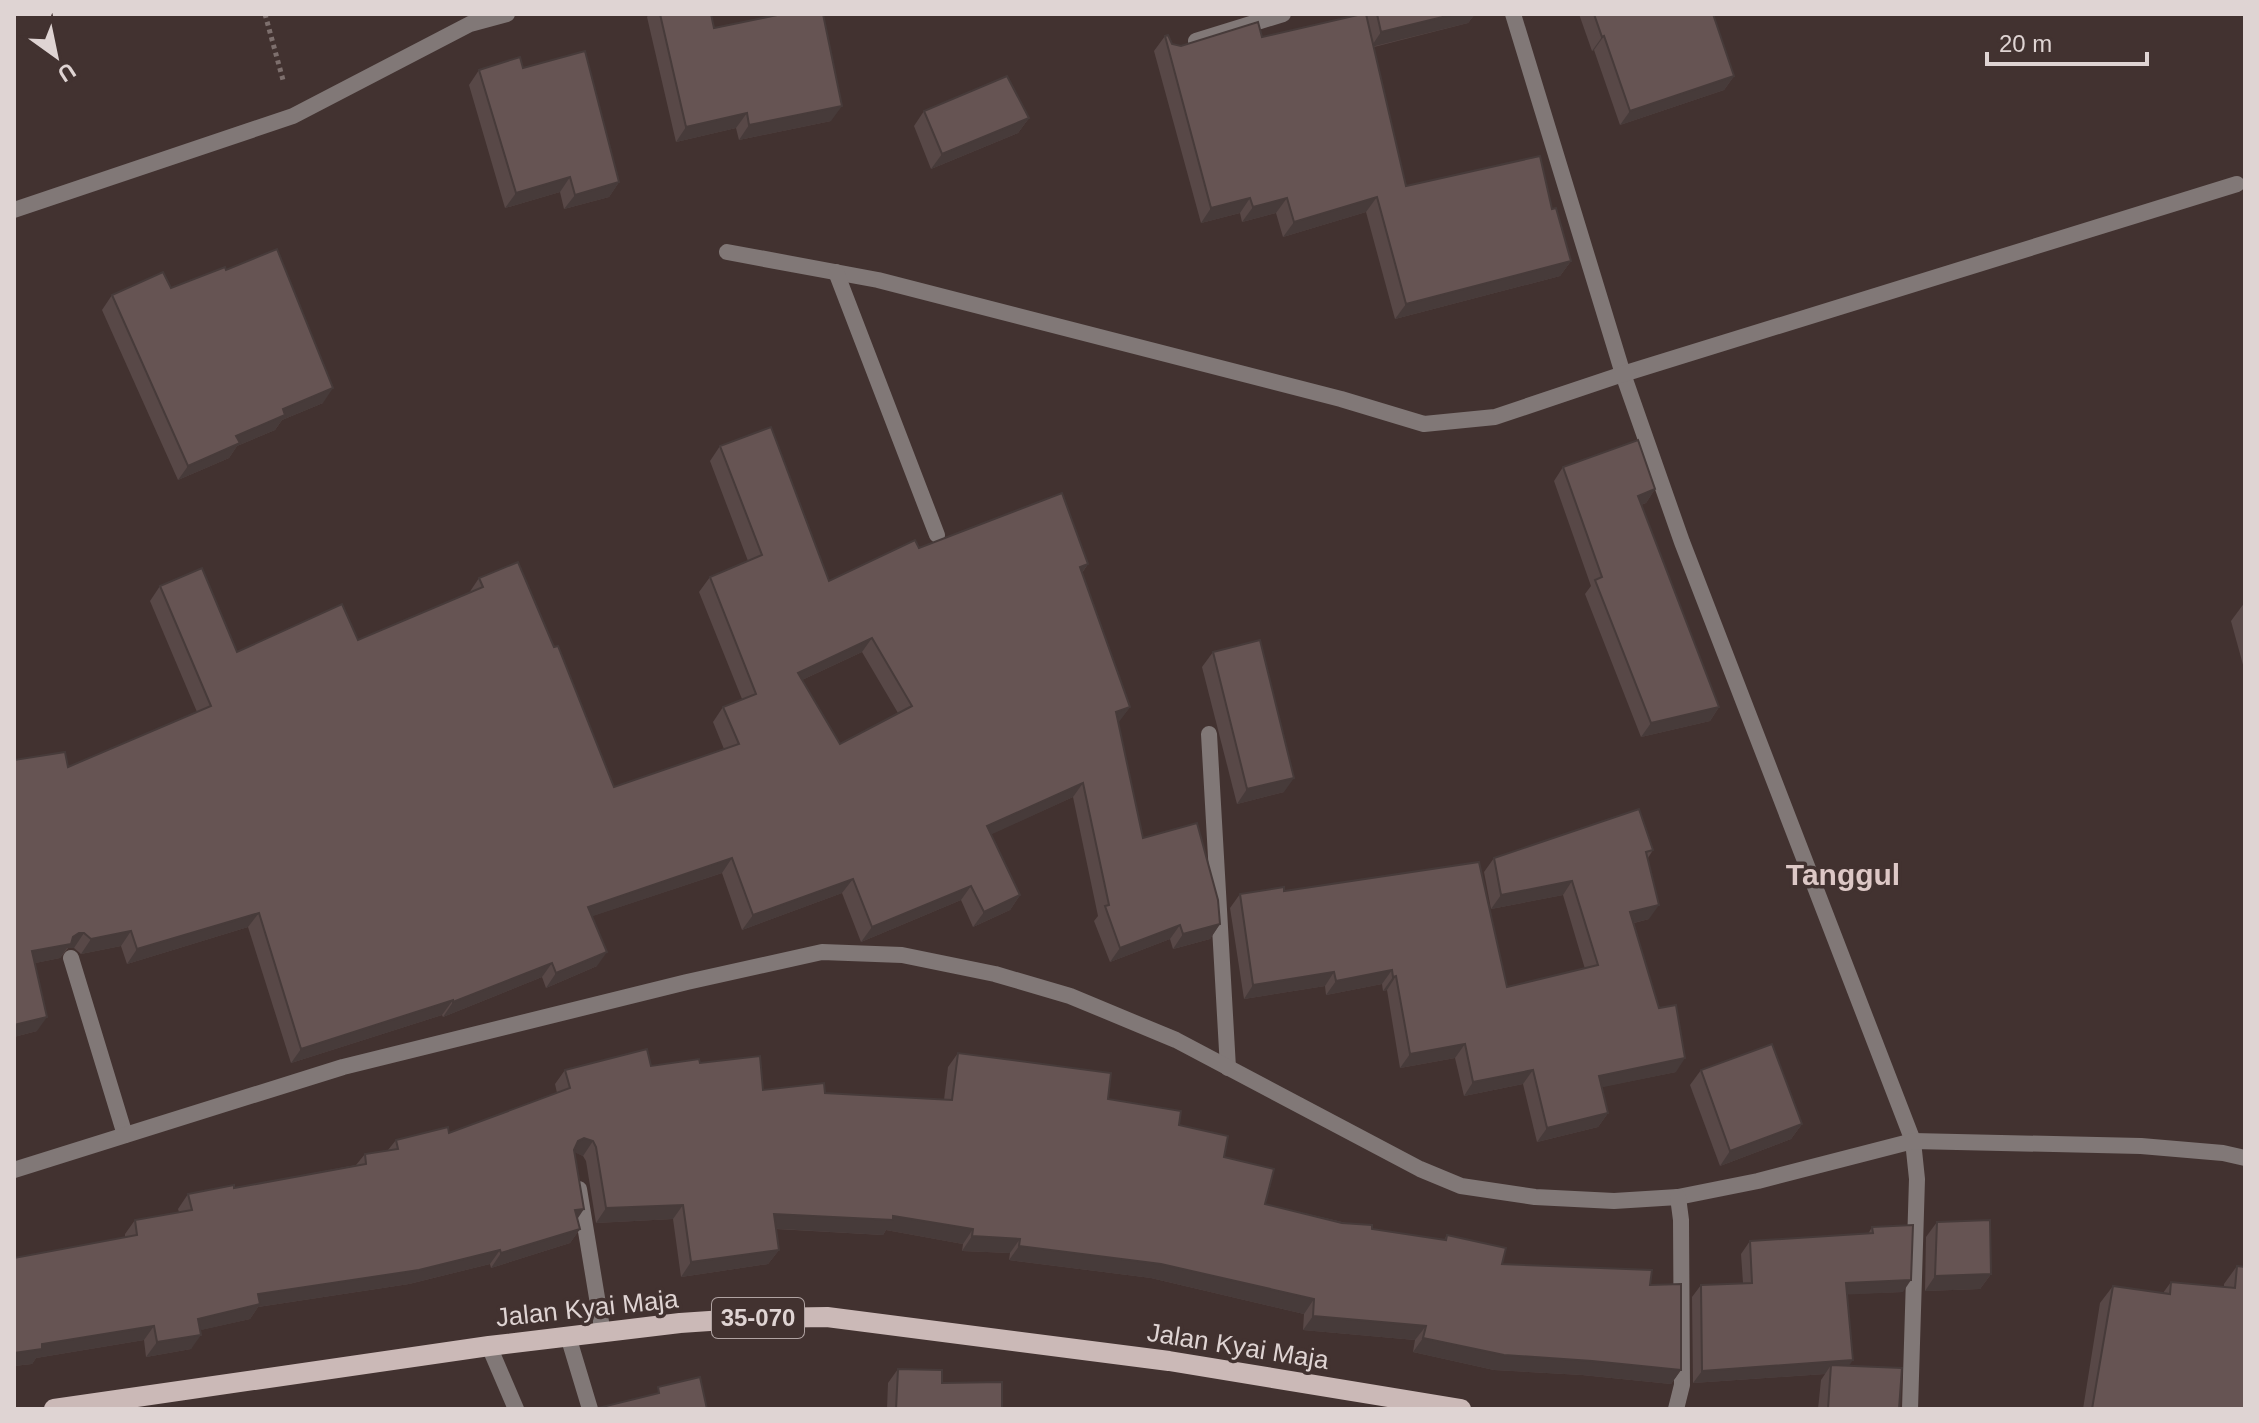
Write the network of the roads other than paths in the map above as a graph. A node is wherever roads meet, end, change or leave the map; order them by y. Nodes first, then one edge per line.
1 (507, 14) edge
2 (1283, 14) edge
3 (1513, 14) edge
4 (1182, 45) edge
5 (2237, 184) dead end
6 (14, 210) edge
7 (727, 252) dead end
8 (836, 272) junction
9 (1623, 374) junction
10 (937, 535) dead end
11 (1209, 734) dead end
12 (71, 958) edge
13 (1228, 1068) junction
14 (125, 1135) junction
15 (1913, 1141) junction
16 (2245, 1158) edge
17 (14, 1170) edge
18 (578, 1179) edge
19 (1678, 1197) junction
20 (603, 1334) junction
21 (568, 1336) junction
22 (489, 1346) junction
23 (1401, 1404) edge
24 (54, 1409) edge
25 (516, 1409) edge
26 (590, 1409) edge
27 (1461, 1409) edge
28 (1676, 1409) edge
29 (1910, 1409) edge

1 - 6 street
2 - 4 street
3 - 9 street
5 - 9 street
7 - 8 street
8 - 9 street
8 - 10 street
9 - 15 street
11 - 13 street
12 - 14 street
13 - 14 street
13 - 19 street
14 - 17 street
15 - 16 street
15 - 19 street
15 - 29 street
18 - 20 street
19 - 28 street
20 - 21 main road, Jalan Kyai Maja / 35-070
20 - 23 main road, Jalan Kyai Maja / 35-070
21 - 22 main road, Jalan Kyai Maja / 35-070
21 - 26 street
22 - 24 main road, Jalan Kyai Maja / 35-070
22 - 25 street
23 - 27 main road, Jalan Kyai Maja / 35-070

